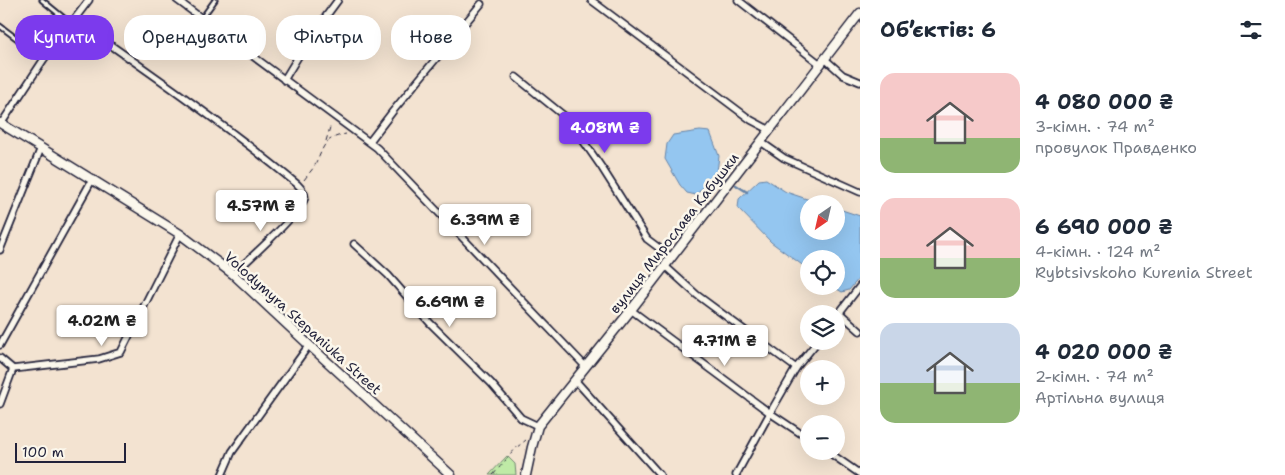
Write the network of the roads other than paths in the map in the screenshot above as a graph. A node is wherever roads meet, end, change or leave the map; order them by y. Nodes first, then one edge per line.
1 (42, 0) edge
2 (89, 0) edge
3 (177, 0) edge
4 (215, 0) edge
5 (338, 0) edge
6 (590, 0) edge
7 (738, 0) edge
8 (481, 4) dead end
9 (860, 13) edge
10 (60, 15) edge
11 (77, 15) edge
12 (198, 15) edge
13 (204, 15) edge
14 (0, 26) edge
15 (15, 38) edge
16 (114, 47) edge
17 (44, 60) edge
18 (258, 60) edge
19 (822, 62) junction
20 (516, 77) dead end
21 (284, 80) junction
22 (860, 82) edge
23 (0, 124) edge
24 (770, 130) junction
25 (370, 142) junction
26 (760, 142) junction
27 (41, 148) junction
28 (92, 180) junction
29 (860, 192) edge
30 (180, 234) junction
31 (354, 244) dead end
32 (0, 250) edge
33 (671, 257) junction
34 (665, 266) junction
35 (233, 274) junction
36 (860, 286) edge
37 (845, 306) edge
38 (631, 310) junction
39 (845, 320) edge
40 (860, 331) edge
41 (0, 345) edge
42 (309, 345) junction
43 (811, 350) edge
44 (0, 358) edge
45 (586, 367) junction
46 (796, 368) junction
47 (13, 369) junction
48 (575, 380) junction
49 (0, 404) edge
50 (770, 412) junction
51 (537, 429) junction
52 (800, 433) edge
53 (840, 460) edge
54 (860, 474) edge
55 (222, 475) edge
56 (451, 475) edge
57 (526, 475) edge
58 (660, 475) edge
59 (736, 475) edge

1 - 10 lane
2 - 11 street
3 - 12 street
4 - 13 lane
5 - 21 street
6 - 24 street
7 - 19 street
8 - 25 street
9 - 19 street, вулиця Мирослава Кабушки
14 - 15 lane
16 - 35 street
17 - 23 street
18 - 21 street
19 - 22 street
19 - 24 street, вулиця Мирослава Кабушки
20 - 33 street
21 - 25 street
23 - 27 street, Volodymyra Stepaniuka Street
24 - 26 street, вулиця Мирослава Кабушки
25 - 45 street
26 - 29 street
26 - 33 street, вулиця Мирослава Кабушки
27 - 28 street, Volodymyra Stepaniuka Street
27 - 32 street
28 - 30 street, Volodymyra Stepaniuka Street
28 - 41 street
30 - 35 street, Volodymyra Stepaniuka Street
30 - 47 street
31 - 51 street
33 - 34 street, вулиця Мирослава Кабушки
34 - 38 street, вулиця Мирослава Кабушки
34 - 46 street
35 - 42 street, Volodymyra Stepaniuka Street
36 - 37 street
38 - 45 street, вулиця Мирослава Кабушки
38 - 50 street
39 - 40 street
42 - 55 street
42 - 56 street, Volodymyra Stepaniuka Street
43 - 46 street
44 - 47 street
45 - 48 street, вулиця Мирослава Кабушки
46 - 50 street
47 - 49 street
48 - 51 street, вулиця Мирослава Кабушки
48 - 58 street
50 - 52 street
50 - 59 street
51 - 57 street, вулиця Мирослава Кабушки
53 - 54 street

